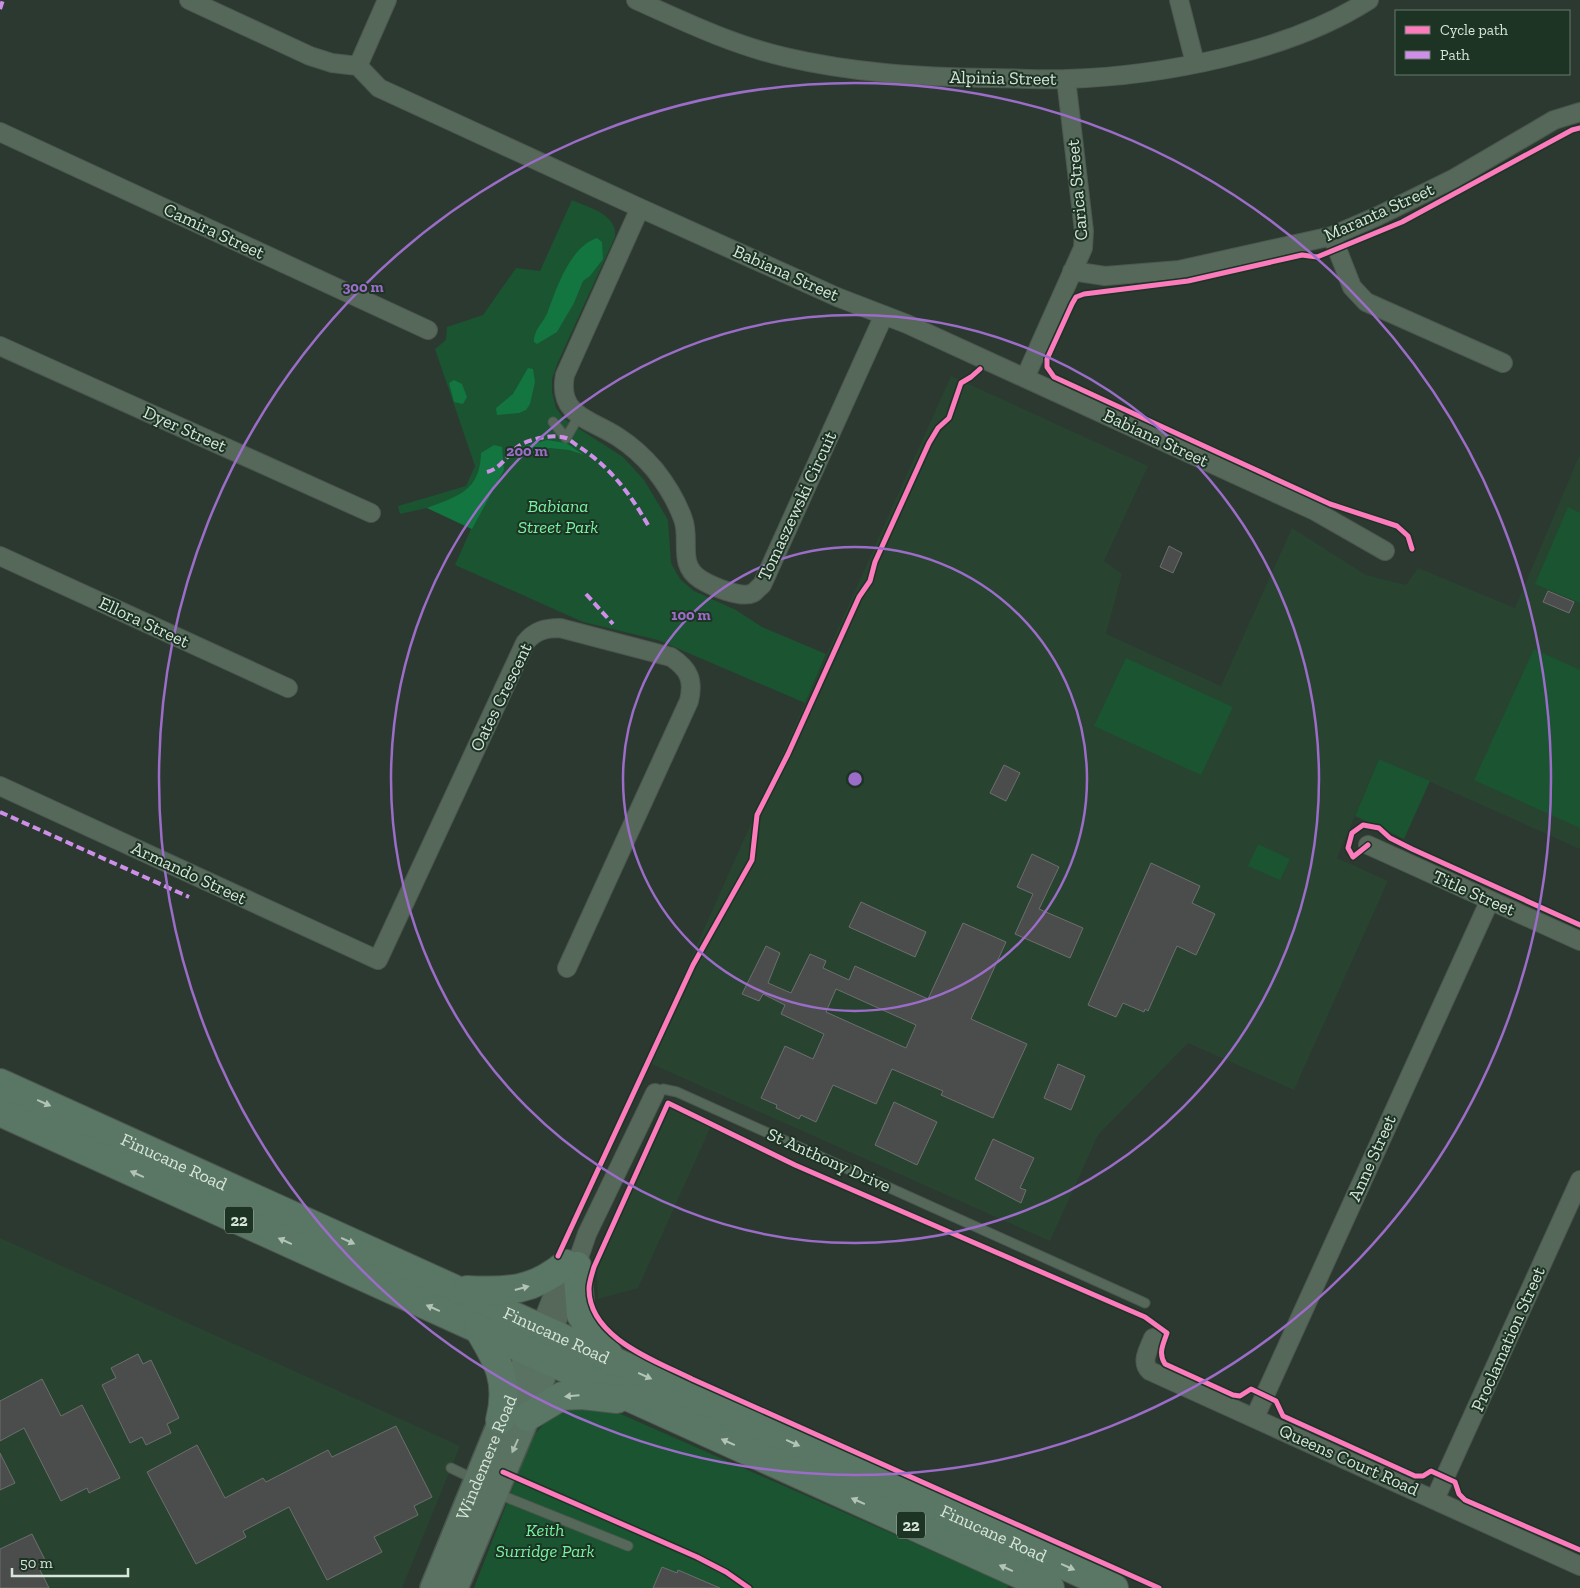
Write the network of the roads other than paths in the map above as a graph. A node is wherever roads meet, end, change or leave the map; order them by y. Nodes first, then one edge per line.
1 (188, 0) edge
2 (387, 0) edge
3 (636, 0) edge
4 (1179, 0) edge
5 (1369, 0) edge
6 (1195, 63) junction
7 (358, 66) junction
8 (1066, 79) junction
9 (1580, 112) edge
10 (0, 132) edge
11 (640, 208) junction
12 (1332, 236) junction
13 (1072, 271) junction
14 (884, 314) junction
15 (428, 330) dead end
16 (0, 346) edge
17 (1503, 363) dead end
18 (1025, 378) junction
19 (579, 416) junction
20 (553, 422) dead end
21 (371, 513) dead end
22 (1385, 551) dead end
23 (0, 556) edge
24 (288, 688) dead end
25 (0, 786) edge
26 (1368, 845) dead end
27 (1490, 900) junction
28 (1580, 941) edge
29 (378, 960) joint
30 (567, 968) dead end
31 (0, 1083) edge
32 (655, 1092) joint
33 (0, 1112) edge
34 (1580, 1180) edge
35 (572, 1265) junction
36 (456, 1289) junction
37 (1145, 1303) dead end
38 (478, 1328) junction
39 (1153, 1338) dead end
40 (542, 1343) junction
41 (613, 1361) junction
42 (638, 1401) junction
43 (1254, 1417) junction
44 (527, 1418) junction
45 (500, 1420) junction
46 (452, 1468) dead end
47 (486, 1486) junction
48 (1435, 1499) junction
49 (628, 1546) dead end
50 (1580, 1566) edge
51 (433, 1588) edge
52 (454, 1588) edge
53 (1050, 1588) edge
54 (1114, 1588) edge

1 - 7 street
2 - 7 street
3 - 8 street, Alpinia Street
4 - 6 street
5 - 6 street, Alpinia Street
6 - 8 street, Alpinia Street
7 - 11 street, Babiana Street
8 - 13 street, Carica Street
9 - 12 street, Maranta Street
10 - 15 street, Camira Street
11 - 14 street, Babiana Street
11 - 19 street, Tomaszewski Circuit
12 - 13 street, Maranta Street
12 - 17 street
13 - 18 street, Carica Street
14 - 18 street, Babiana Street
14 - 19 street, Tomaszewski Circuit
16 - 21 street, Dyer Street
18 - 22 street, Babiana Street
19 - 20 lane
23 - 24 street, Ellora Street
25 - 29 street, Armando Street
26 - 27 street, Title Street
27 - 28 street, Title Street
27 - 43 street, Anne Street
29 - 30 street, Oates Crescent
31 -> 36 highway, Finucane Road / 22
32 - 35 street, St Anthony Drive
32 - 37 lane, St Anthony Drive
38 -> 33 highway, Finucane Road / 22
34 - 48 street, Proclamation Street
36 -> 35 highway
35 - 40 street, St Anthony Drive
35 - 41 highway
36 - 40 highway, Finucane Road / 22
38 - 40 highway, Finucane Road / 22
38 - 45 highway
39 - 43 street, Queens Court Road
40 - 41 highway, Finucane Road / 22
40 - 42 highway, Finucane Road / 22
40 - 44 main road, Windemere Road
40 - 45 main road, Windemere Road
41 -> 54 highway, Finucane Road / 22
42 -> 44 highway
53 -> 42 highway, Finucane Road / 22
43 - 48 street, Queens Court Road
44 -> 47 main road, Windemere Road
45 - 47 main road, Windemere Road
46 - 47 lane
47 - 49 lane
47 - 51 main road, Windemere Road
47 - 52 main road, Windemere Road
48 - 50 street, Queens Court Road

